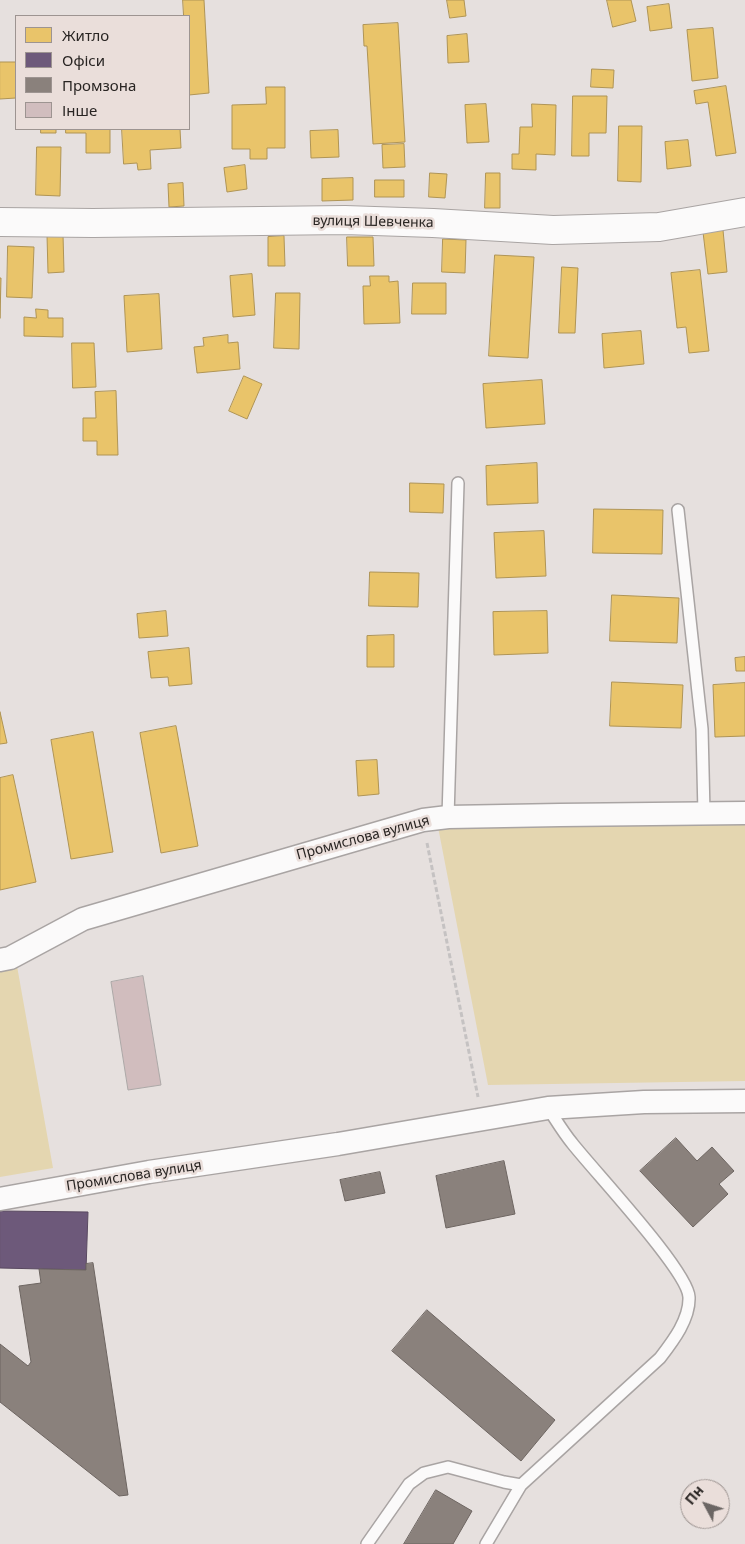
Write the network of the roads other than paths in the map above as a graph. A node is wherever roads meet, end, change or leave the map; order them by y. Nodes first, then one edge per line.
1 (745, 212) edge
2 (0, 222) edge
3 (458, 483) dead end
4 (678, 510) dead end
5 (704, 813) junction
6 (745, 813) edge
7 (448, 817) junction
8 (0, 960) edge
9 (745, 1101) edge
10 (548, 1108) junction
11 (0, 1199) edge
12 (521, 1485) junction
13 (367, 1544) edge
14 (486, 1544) edge

1 - 2 street, вулиця Шевченка
3 - 7 lane
4 - 5 lane
5 - 6 street, Промислова вулиця
5 - 7 street, Промислова вулиця
7 - 8 street, Промислова вулиця
9 - 10 street, Промислова вулиця
10 - 11 street, Промислова вулиця
10 - 12 lane
12 - 13 lane
12 - 14 lane

